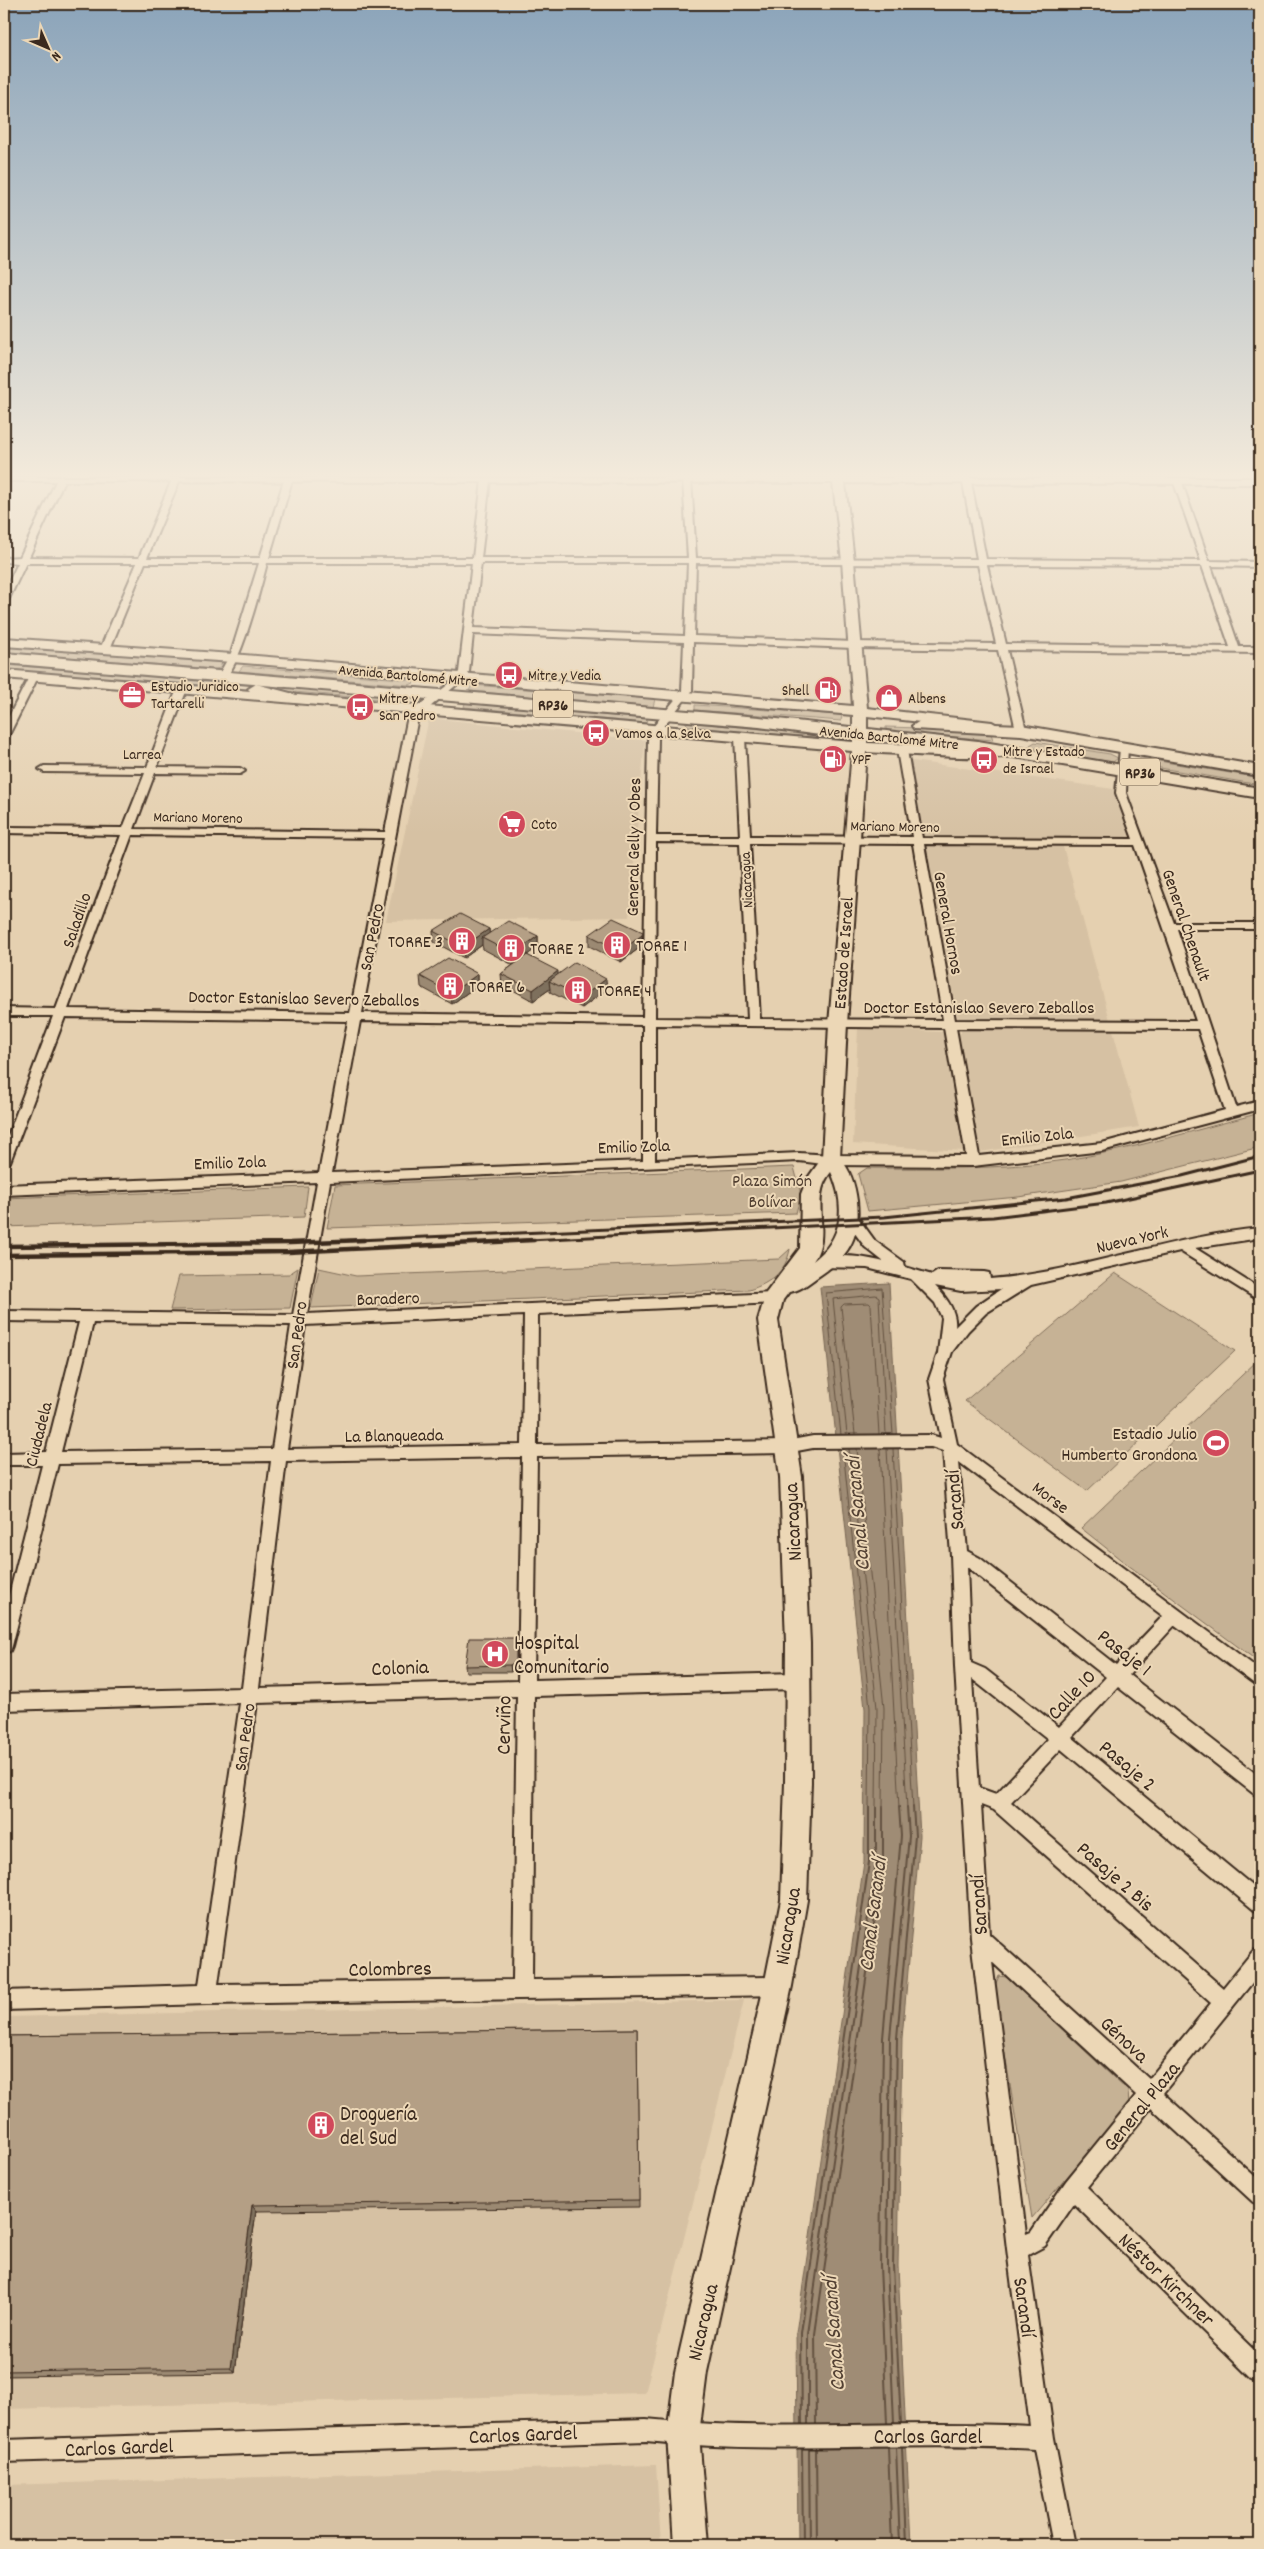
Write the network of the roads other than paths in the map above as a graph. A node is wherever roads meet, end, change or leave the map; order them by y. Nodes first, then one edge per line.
1 (128, 596) edge
2 (253, 596) edge
3 (473, 596) edge
4 (691, 596) edge
5 (850, 596) edge
6 (990, 596) edge
7 (1217, 596) edge
8 (470, 631) junction
9 (689, 640) junction
10 (4, 642) edge
11 (854, 645) junction
12 (105, 648) junction
13 (1002, 648) junction
14 (1235, 648) junction
15 (1260, 650) edge
16 (4, 658) edge
17 (232, 658) junction
18 (4, 674) edge
19 (33, 676) junction
20 (223, 676) junction
21 (460, 680) junction
22 (182, 689) junction
23 (439, 694) junction
24 (290, 697) junction
25 (684, 697) junction
26 (419, 708) junction
27 (667, 715) junction
28 (656, 729) junction
29 (860, 729) junction
30 (1021, 730) junction
31 (4, 735) edge
32 (740, 737) junction
33 (978, 746) junction
34 (1125, 748) junction
35 (902, 750) junction
36 (1020, 753) junction
37 (44, 769) dead end
38 (151, 769) junction
39 (1122, 769) junction
40 (240, 771) dead end
41 (1260, 771) edge
42 (1260, 792) edge
43 (4, 830) edge
44 (126, 831) junction
45 (391, 835) junction
46 (650, 840) junction
47 (744, 840) junction
48 (851, 840) junction
49 (917, 842) junction
50 (1138, 842) junction
51 (1170, 926) junction
52 (1260, 926) edge
53 (4, 1012) edge
54 (62, 1012) junction
55 (356, 1016) junction
56 (648, 1021) junction
57 (754, 1022) junction
58 (838, 1024) junction
59 (949, 1024) junction
60 (1203, 1025) junction
61 (1260, 1105) edge
62 (1232, 1113) junction
63 (831, 1160) junction
64 (973, 1161) junction
65 (4, 1162) edge
66 (649, 1165) junction
67 (326, 1177) junction
68 (4, 1190) edge
69 (851, 1218) junction
70 (1260, 1233) edge
71 (1182, 1246) junction
72 (825, 1263) junction
73 (915, 1275) junction
74 (1042, 1277) junction
75 (1260, 1296) edge
76 (774, 1297) junction
77 (531, 1311) junction
78 (4, 1316) edge
79 (88, 1318) junction
80 (298, 1320) junction
81 (945, 1353) junction
82 (786, 1447) junction
83 (950, 1447) junction
84 (531, 1452) junction
85 (279, 1455) junction
86 (4, 1459) edge
87 (51, 1459) junction
88 (959, 1555) junction
89 (1174, 1615) junction
90 (4, 1646) edge
91 (962, 1667) junction
92 (1119, 1676) junction
93 (1260, 1680) edge
94 (798, 1681) junction
95 (526, 1686) junction
96 (250, 1694) junction
97 (4, 1702) edge
98 (1060, 1738) junction
99 (1260, 1788) edge
100 (971, 1794) junction
101 (999, 1803) junction
102 (1260, 1904) edge
103 (980, 1938) junction
104 (1260, 1958) edge
105 (778, 1986) junction
106 (522, 1990) junction
107 (208, 1994) junction
108 (4, 2001) edge
109 (1225, 2002) junction
110 (1151, 2095) junction
111 (1073, 2188) junction
112 (1260, 2196) edge
113 (1017, 2249) junction
114 (1260, 2371) edge
115 (683, 2434) junction
116 (1043, 2438) junction
117 (4, 2451) edge
118 (691, 2545) edge
119 (1064, 2545) edge

1 - 12 street
2 - 17 street
3 - 8 street
4 - 9 street
5 - 11 street, Estado de Israel
6 - 13 street
7 - 14 street
8 - 9 street
8 - 21 street
9 - 11 street
9 - 25 street
10 - 12 street, Avenida Bartolomé Mitre
11 - 13 street
11 - 29 street, Estado de Israel
12 - 17 street, Avenida Bartolomé Mitre
13 - 14 street
13 - 30 street
14 - 15 street
16 - 20 main road, Avenida Bartolomé Mitre / RP36
17 - 20 street
17 - 21 street, Avenida Bartolomé Mitre
18 - 19 street, Avenida Bartolomé Mitre
19 - 22 street, Avenida Bartolomé Mitre
19 - 31 street
20 - 23 main road, Avenida Bartolomé Mitre / RP36
20 - 24 main road
21 - 23 street
21 - 25 street, Avenida Bartolomé Mitre
22 - 24 street, Avenida Bartolomé Mitre
22 - 38 street, Saladillo
23 - 26 street
23 - 27 main road, Avenida Bartolomé Mitre / RP36
24 - 26 street, Avenida Bartolomé Mitre
25 - 27 street
25 - 29 street, Avenida Bartolomé Mitre
26 - 28 street, Avenida Bartolomé Mitre
26 - 45 street, San Pedro
27 - 28 street
27 - 29 main road, Avenida Bartolomé Mitre / RP36
28 - 32 street, Avenida Bartolomé Mitre
28 - 46 street, General Gelly y Obes
29 - 30 main road, Avenida Bartolomé Mitre / RP36
29 - 32 street, Avenida Bartolomé Mitre
29 - 33 main road, Avenida Bartolomé Mitre / RP36
29 - 35 street, Avenida Bartolomé Mitre
29 - 48 street, Estado de Israel
30 - 33 main road
30 - 34 main road, Avenida Bartolomé Mitre / RP36
32 - 47 street, Nicaragua
33 - 36 main road, Avenida Bartolomé Mitre / RP36
34 - 39 street, General Chenault
34 - 41 main road, Avenida Bartolomé Mitre / RP36
35 - 36 street, Avenida Bartolomé Mitre
35 - 49 street, General Hornos
36 - 39 main road, Avenida Bartolomé Mitre / RP36
37 - 38 street, Larrea
38 - 40 street, Larrea
38 - 44 street, Saladillo
39 - 42 main road, Avenida Bartolomé Mitre / RP36
39 - 50 street, General Chenault
43 - 44 street, Mariano Moreno
44 - 45 street, Mariano Moreno
44 - 54 street, Saladillo
45 - 55 street, San Pedro
46 - 47 street, Mariano Moreno
46 - 56 street, General Gelly y Obes
47 - 48 street, Mariano Moreno
47 - 57 street, Nicaragua
48 - 49 street, Mariano Moreno
48 - 58 street, Estado de Israel
49 - 50 street, Mariano Moreno
49 - 59 street, General Hornos
50 - 51 street, General Chenault
51 - 52 street
51 - 60 street, General Chenault
53 - 54 street, Doctor Estanislao Severo Zeballos
54 - 55 street, Doctor Estanislao Severo Zeballos
54 - 65 street, Saladillo
55 - 56 street, Doctor Estanislao Severo Zeballos
55 - 67 street, San Pedro
56 - 57 street, Doctor Estanislao Severo Zeballos
56 - 66 street, General Gelly y Obes
57 - 58 street, Doctor Estanislao Severo Zeballos
58 - 59 street, Doctor Estanislao Severo Zeballos
58 - 63 street, Estado de Israel
59 - 60 street, Doctor Estanislao Severo Zeballos
59 - 64 street, General Hornos
60 - 62 street, General Chenault
61 - 62 street, Emilio Zola
62 - 64 street, Emilio Zola
63 - 64 street, Emilio Zola
63 - 66 street, Emilio Zola
63 - 69 street
63 - 76 street
66 - 67 street, Emilio Zola
67 - 68 street, Emilio Zola
67 - 80 street, San Pedro
69 - 72 street
69 - 73 street, Nueva York
70 - 71 street, Nueva York
71 - 74 street, Nueva York
71 - 75 street
72 - 73 street, Nueva York
72 - 76 street
73 - 74 street, Nueva York
73 - 81 street, Sarandí
74 - 81 street
76 - 77 street, Baradero
76 - 82 street, Nicaragua
77 - 80 street, Baradero
77 - 84 street, Cerviño
78 - 79 street, Baradero
79 - 80 street, Baradero
79 - 87 street, Ciudadela
80 - 85 street, San Pedro
81 - 83 street, Sarandí
82 - 83 street, Morse
82 - 84 street, La Blanqueada
82 - 94 street, Nicaragua
83 - 88 street, Sarandí
83 - 89 street, Morse
84 - 85 street, La Blanqueada
84 - 95 street, Cerviño
85 - 87 street, La Blanqueada
85 - 96 street, San Pedro
86 - 87 street, La Blanqueada
87 - 90 street, Ciudadela
88 - 91 street, Sarandí
88 - 92 street, Pasaje 1
89 - 92 street, Calle 10
89 - 93 street, Morse
91 - 98 street, Pasaje 2
91 - 100 street, Sarandí
92 - 98 street, Calle 10
92 - 99 street, Pasaje 1
94 - 95 street, Colonia
94 - 105 street, Nicaragua
95 - 96 street, Colonia
95 - 106 street, Cerviño
96 - 97 street, Colonia
96 - 107 street, San Pedro
98 - 101 street, Calle 10
98 - 102 street, Pasaje 2
100 - 101 street, Pasaje 2 Bis
100 - 103 street, Sarandí
101 - 109 street, Pasaje 2 Bis
103 - 110 street, Génova
103 - 113 street, Sarandí
104 - 109 street, General Plaza
105 - 106 street, Colombres
105 - 115 street, Nicaragua
106 - 107 street, Colombres
107 - 108 street, Colombres
109 - 110 street, General Plaza
110 - 111 street, General Plaza
110 - 112 street, Génova
111 - 113 street, General Plaza
111 - 114 street, Néstor Kirchner
113 - 116 street, Sarandí
115 - 116 street, Carlos Gardel
115 - 117 street, Carlos Gardel
115 - 118 street, Nicaragua
116 - 119 street, Sarandí

